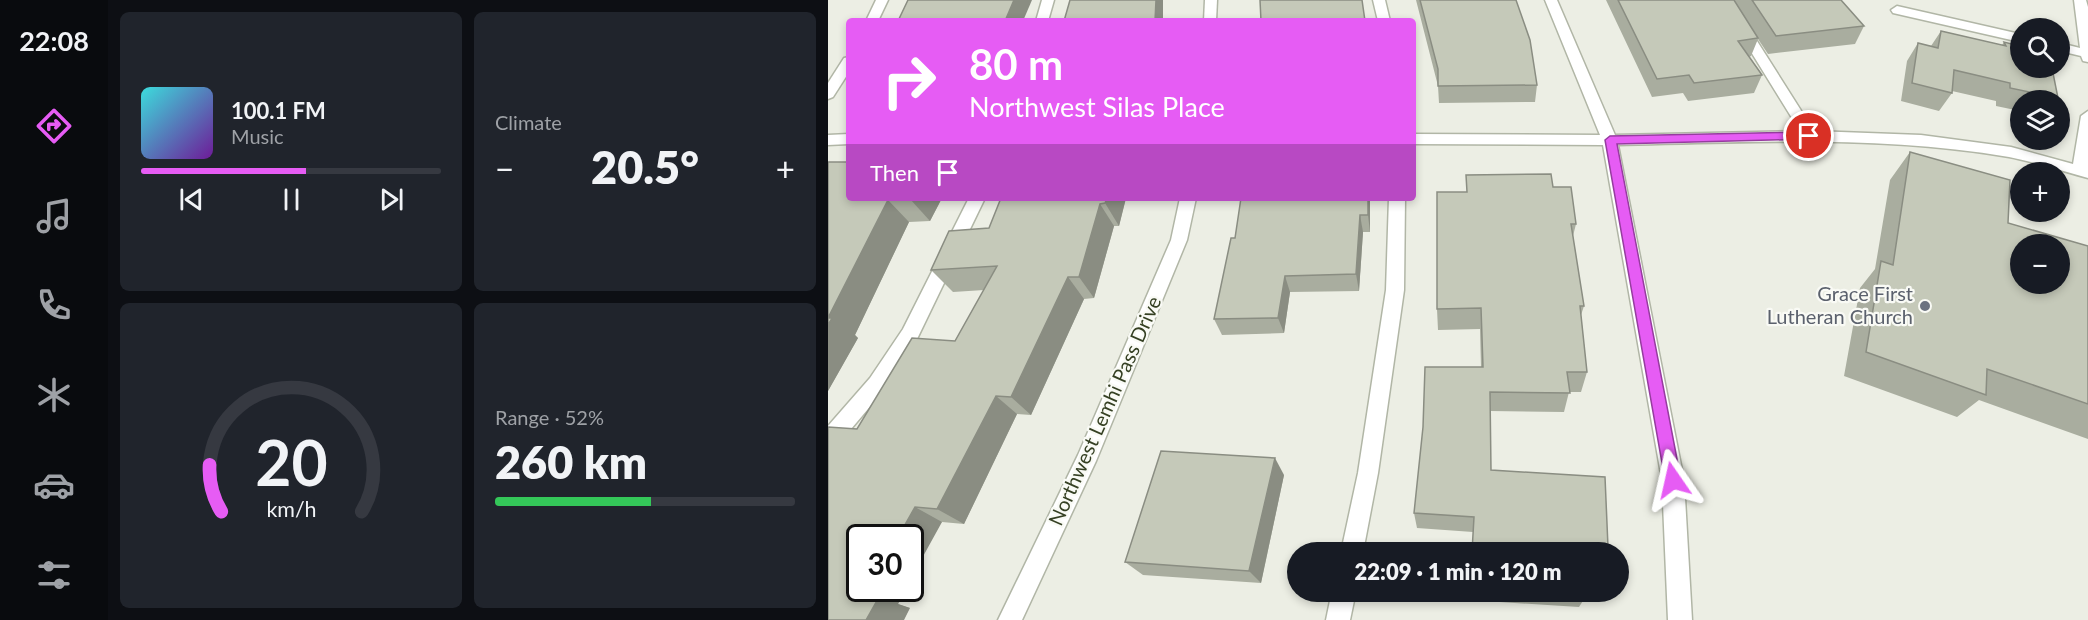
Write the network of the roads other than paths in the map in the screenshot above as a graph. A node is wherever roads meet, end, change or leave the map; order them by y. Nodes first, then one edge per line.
1 (882, 0) edge
2 (1048, 0) edge
3 (1211, 0) edge
4 (1379, 0) edge
5 (1551, 0) edge
6 (1725, 0) edge
7 (2080, 0) edge
8 (1897, 10) dead end
9 (873, 18) edge
10 (1043, 18) edge
11 (1210, 18) edge
12 (1382, 18) edge
13 (2010, 36) edge
14 (2070, 50) edge
15 (2088, 54) edge
16 (2088, 58) edge
17 (846, 66) edge
18 (828, 94) edge
19 (2088, 116) edge
20 (1809, 136) junction
21 (846, 139) edge
22 (1416, 139) edge
23 (828, 140) edge
24 (1610, 140) junction
25 (2084, 171) edge
26 (976, 201) edge
27 (1187, 201) edge
28 (1397, 201) edge
29 (828, 441) edge
30 (1354, 542) edge
31 (1342, 602) edge
32 (1010, 620) edge
33 (1338, 620) edge
34 (1680, 620) edge

1 - 9 street
2 - 10 street
3 - 11 street
4 - 12 street
5 - 24 street
6 - 20 street
7 - 15 street
8 - 13 street
14 - 15 street
15 - 16 street
17 - 18 street
19 - 25 street
20 - 24 street
20 - 25 street
21 - 23 street
22 - 24 street
24 - 34 street
26 - 29 street
27 - 32 street, Northwest Lemhi Pass Drive
28 - 30 street
31 - 33 street

